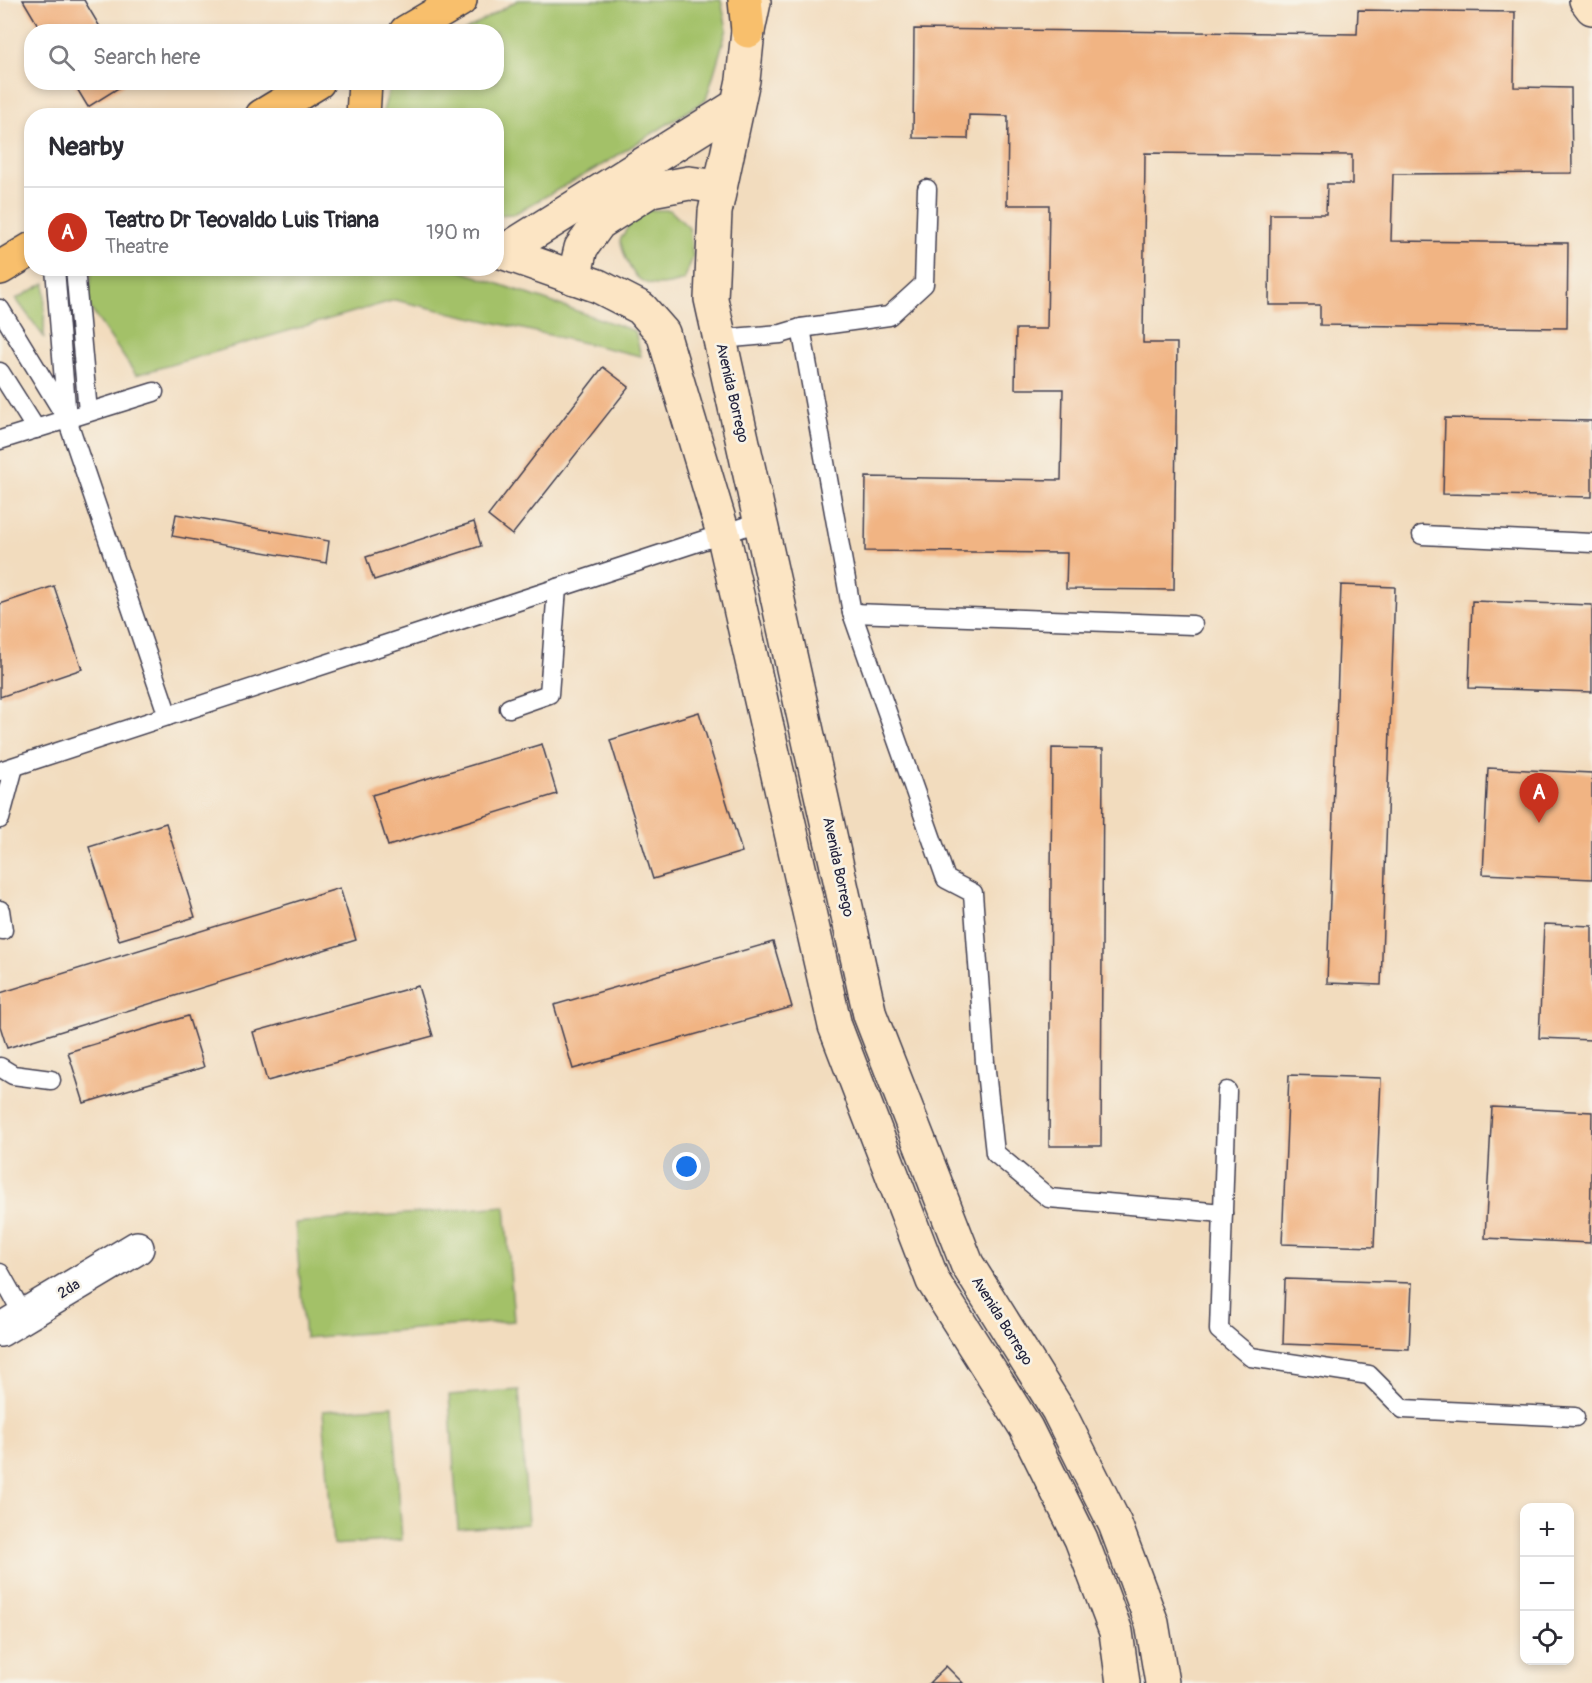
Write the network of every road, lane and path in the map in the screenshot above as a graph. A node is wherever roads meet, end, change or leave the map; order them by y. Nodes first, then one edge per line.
1 (754, 0) edge
2 (1586, 0) edge
3 (450, 6) edge
4 (1592, 8) edge
5 (746, 16) edge
6 (420, 24) edge
7 (305, 90) edge
8 (365, 90) edge
9 (736, 106) junction
10 (275, 108) edge
11 (363, 108) edge
12 (719, 187) junction
13 (927, 189) dead end
14 (504, 249) edge
15 (504, 252) edge
16 (24, 254) edge
17 (0, 268) edge
18 (56, 276) edge
19 (76, 276) edge
20 (574, 278) junction
21 (0, 309) edge
22 (801, 328) junction
23 (720, 339) junction
24 (0, 372) edge
25 (154, 392) dead end
26 (88, 412) junction
27 (67, 419) junction
28 (36, 429) junction
29 (0, 440) edge
30 (762, 521) junction
31 (723, 533) junction
32 (1422, 535) dead end
33 (1592, 543) edge
34 (557, 588) junction
35 (852, 613) junction
36 (1193, 626) dead end
37 (509, 708) dead end
38 (168, 716) junction
39 (7, 769) edge
40 (0, 819) edge
41 (0, 910) edge
42 (0, 923) edge
43 (0, 1067) edge
44 (51, 1080) dead end
45 (1227, 1091) dead end
46 (1223, 1213) junction
47 (137, 1248) dead end
48 (0, 1273) edge
49 (12, 1323) edge
50 (1575, 1417) dead end
51 (1123, 1683) edge
52 (1162, 1683) edge

1 - 5 main road, Avenida Borrego
2 - 4 main road
3 - 6 main road
5 - 9 main road, Avenida Borrego
7 - 10 main road
8 - 11 main road
9 - 12 main road, Avenida Borrego
9 - 14 main road
12 - 20 main road
12 - 23 main road, Avenida Borrego
13 - 22 lane
15 - 20 main road
16 - 17 main road
18 - 27 lane
19 - 26 lane
20 - 31 main road
21 - 27 lane
22 - 23 lane
22 - 35 lane
23 - 30 main road, Avenida Borrego
24 - 28 lane
25 - 26 lane
26 - 27 lane
27 - 28 lane
27 - 38 lane
28 - 29 lane
30 - 31 lane
30 - 52 main road, Avenida Borrego
31 - 34 lane
31 - 51 main road
32 - 33 lane
34 - 37 lane
34 - 38 lane
35 - 36 lane
35 - 46 lane
38 - 39 lane
39 - 40 lane
41 - 42 lane
43 - 44 lane
45 - 46 lane
46 - 50 lane
47 - 49 street, 2da
48 - 49 lane

